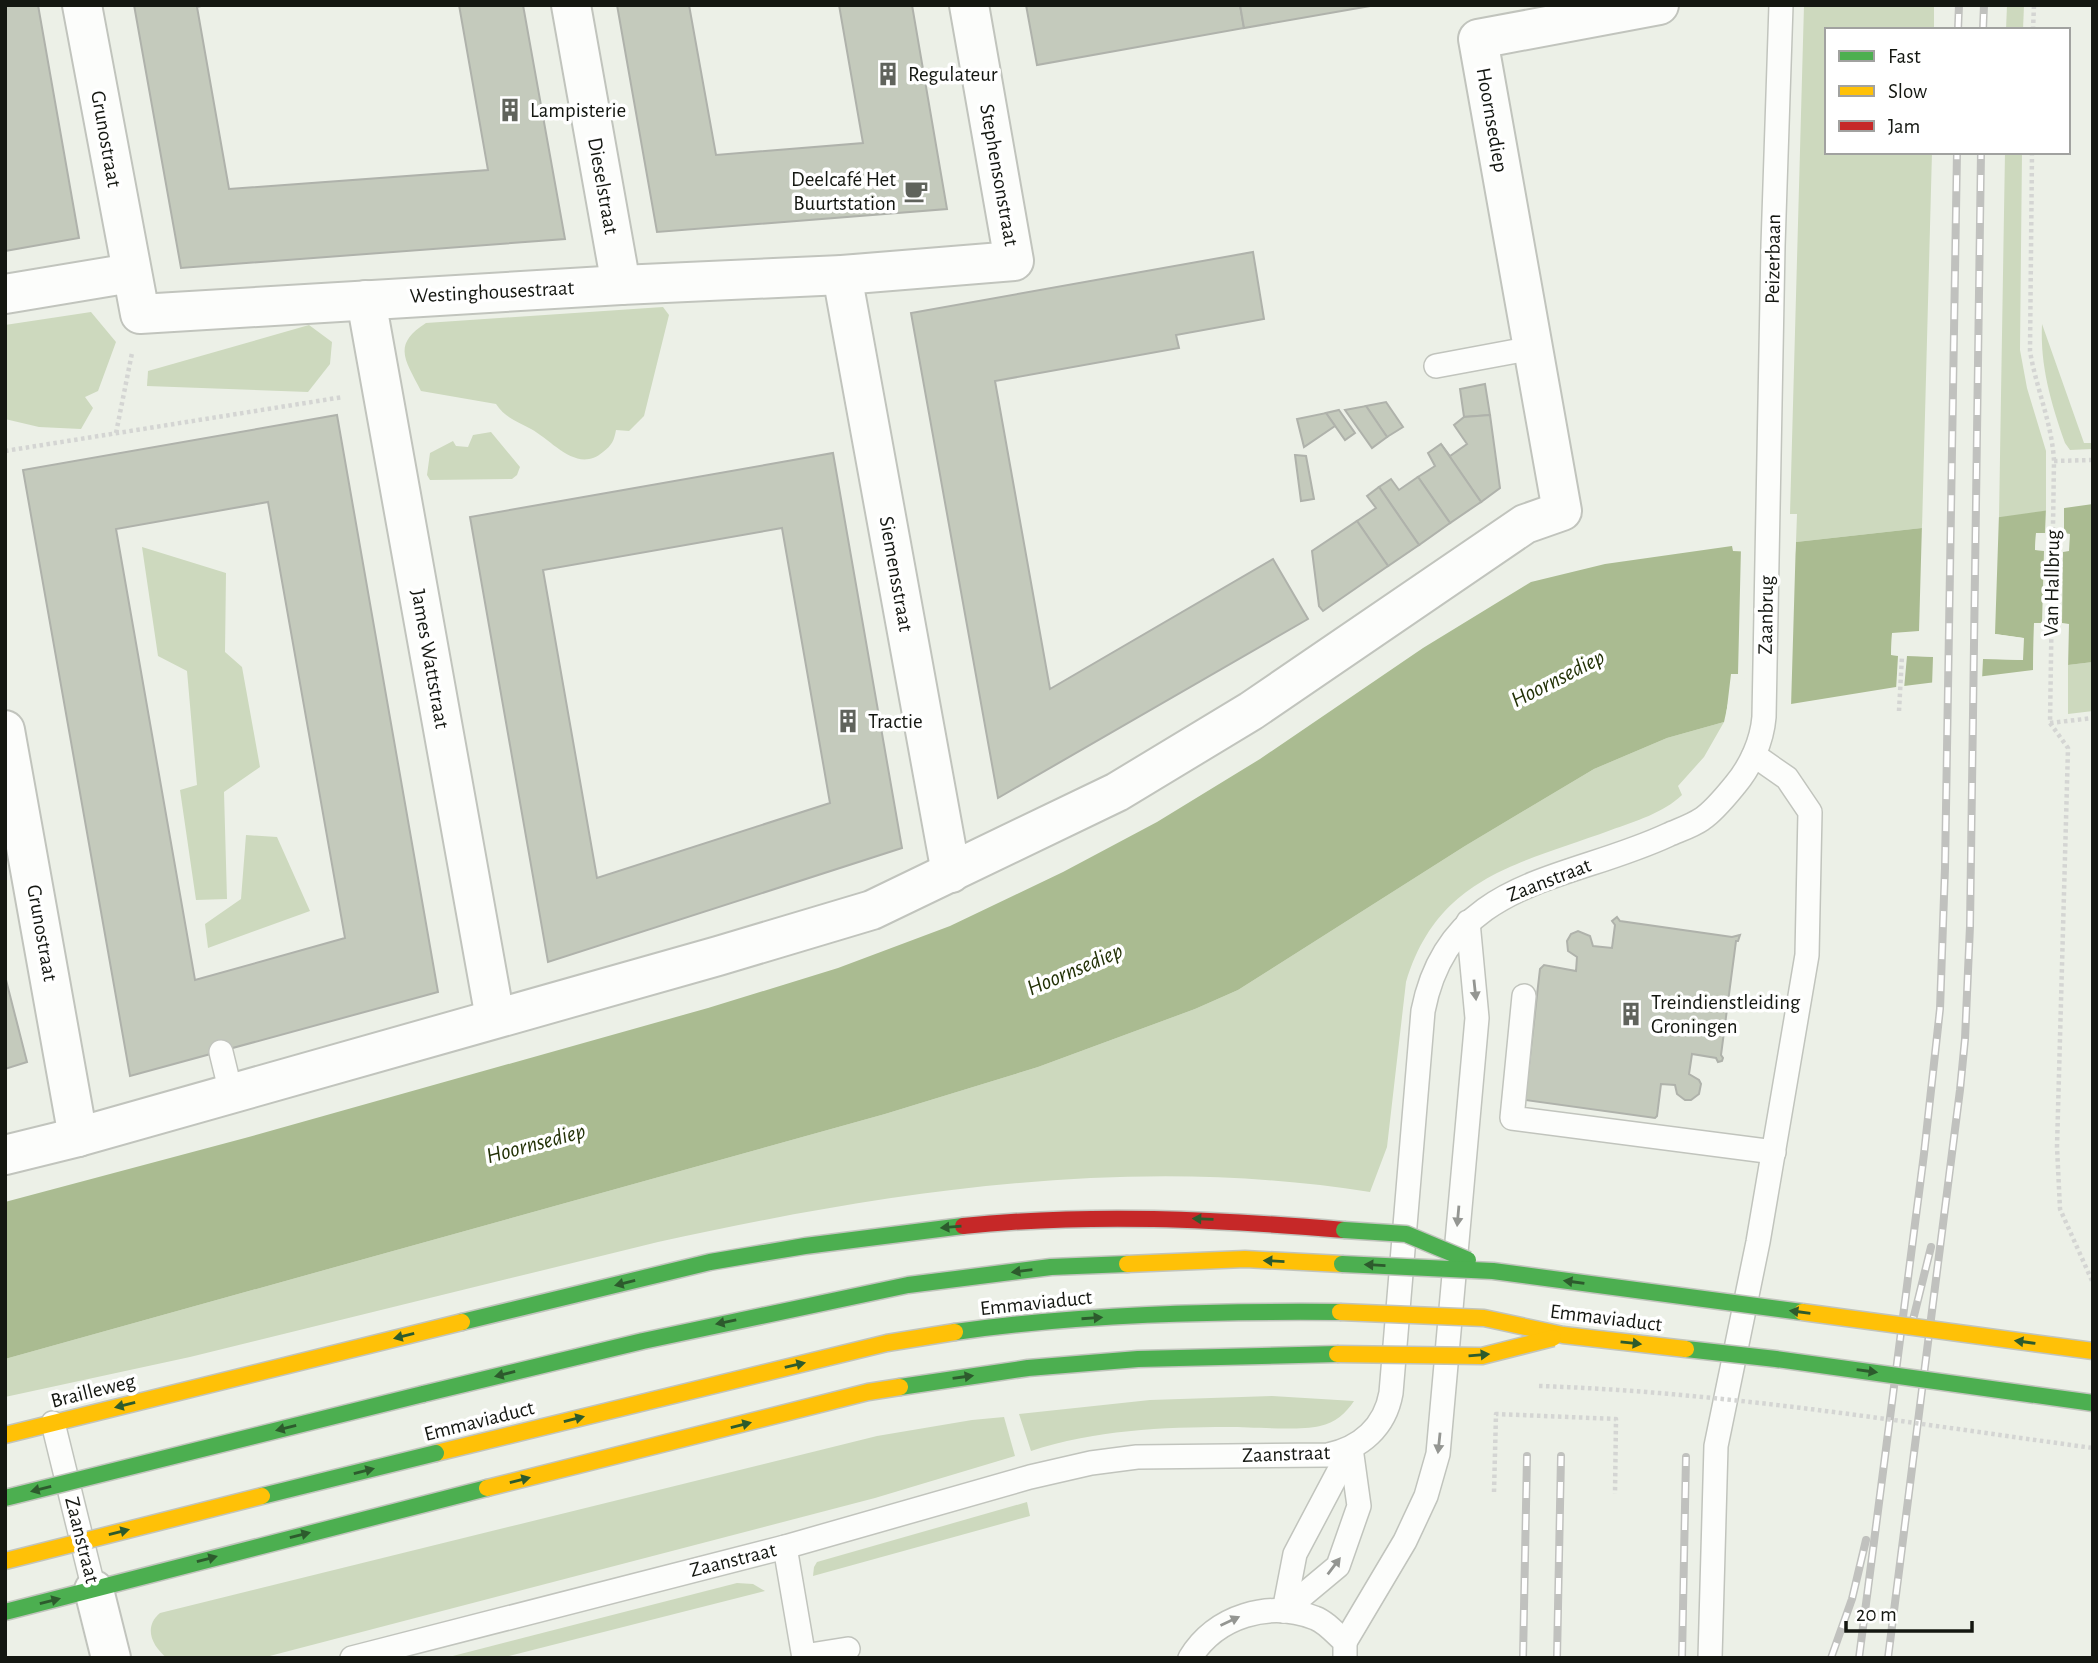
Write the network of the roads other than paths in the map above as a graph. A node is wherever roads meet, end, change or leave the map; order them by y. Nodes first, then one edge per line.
1 (82, 5) edge
2 (571, 5) edge
3 (969, 5) edge
4 (1659, 5) edge
5 (1781, 5) edge
6 (1014, 261) joint
7 (131, 273) junction
8 (842, 275) junction
9 (621, 285) junction
10 (5, 294) edge
11 (366, 300) junction
12 (1533, 348) junction
13 (1436, 366) dead end
14 (1768, 512) joint
15 (1764, 717) joint
16 (5, 730) edge
17 (1754, 755) junction
18 (950, 873) junction
19 (1468, 922) junction
20 (1524, 996) dead end
21 (495, 1018) junction
22 (221, 1052) dead end
23 (231, 1093) junction
24 (78, 1137) junction
25 (1774, 1152) junction
26 (5, 1155) edge
27 (1493, 1271) junction
28 (1563, 1335) junction
29 (2093, 1352) edge
30 (2093, 1403) edge
31 (53, 1423) junction
32 (5, 1435) edge
33 (1351, 1448) junction
34 (5, 1498) edge
35 (785, 1547) junction
36 (5, 1561) edge
37 (94, 1590) junction
38 (1284, 1611) junction
39 (5, 1612) edge
40 (848, 1649) dead end
41 (1345, 1650) edge
42 (804, 1657) edge
43 (111, 1658) edge
44 (352, 1658) edge
45 (1190, 1658) edge
46 (1710, 1658) edge

1 - 7 street, Grunostraat
2 - 9 street, Dieselstraat
3 - 6 street, Stephensonstraat
4 - 12 street, Hoornsediep
5 - 14 lane, Peizerbaan
6 - 8 street, Westinghousestraat
7 - 10 street
7 - 11 street, Westinghousestraat
8 - 9 street, Westinghousestraat
8 - 18 street, Siemensstraat
9 - 11 street, Westinghousestraat
11 - 21 street, James Wattstraat
12 - 13 lane
12 - 18 street, Hoornsediep
14 - 15 lane, Zaanbrug
15 - 17 lane, Zaanstraat
16 - 24 street, Grunostraat
17 - 19 lane, Zaanstraat
17 - 25 lane
18 - 21 street, Hoornsediep
19 - 33 lane, Zaanstraat
19 -> 41 lane
20 - 25 lane
21 - 23 street, Hoornsediep
22 - 23 lane
23 - 24 street, Hoornsediep
24 - 26 street, Hoornsediep
25 - 46 lane
29 -> 27 main road, Emmaviaduct, bridge
27 -> 31 main road, Brailleweg, bridge
27 -> 34 main road, Emmaviaduct, bridge
28 -> 30 main road, Emmaviaduct, bridge
36 -> 28 main road, Emmaviaduct, bridge
37 -> 28 main road, bridge
31 - 32 main road, Brailleweg
31 - 37 lane, Zaanstraat
33 - 35 lane, Zaanstraat
33 - 38 lane
38 -> 33 lane
35 - 42 lane
35 - 44 lane, Zaanstraat
39 -> 37 main road
37 - 43 street, Zaanstraat
38 - 41 lane
45 -> 38 lane
40 - 42 lane

